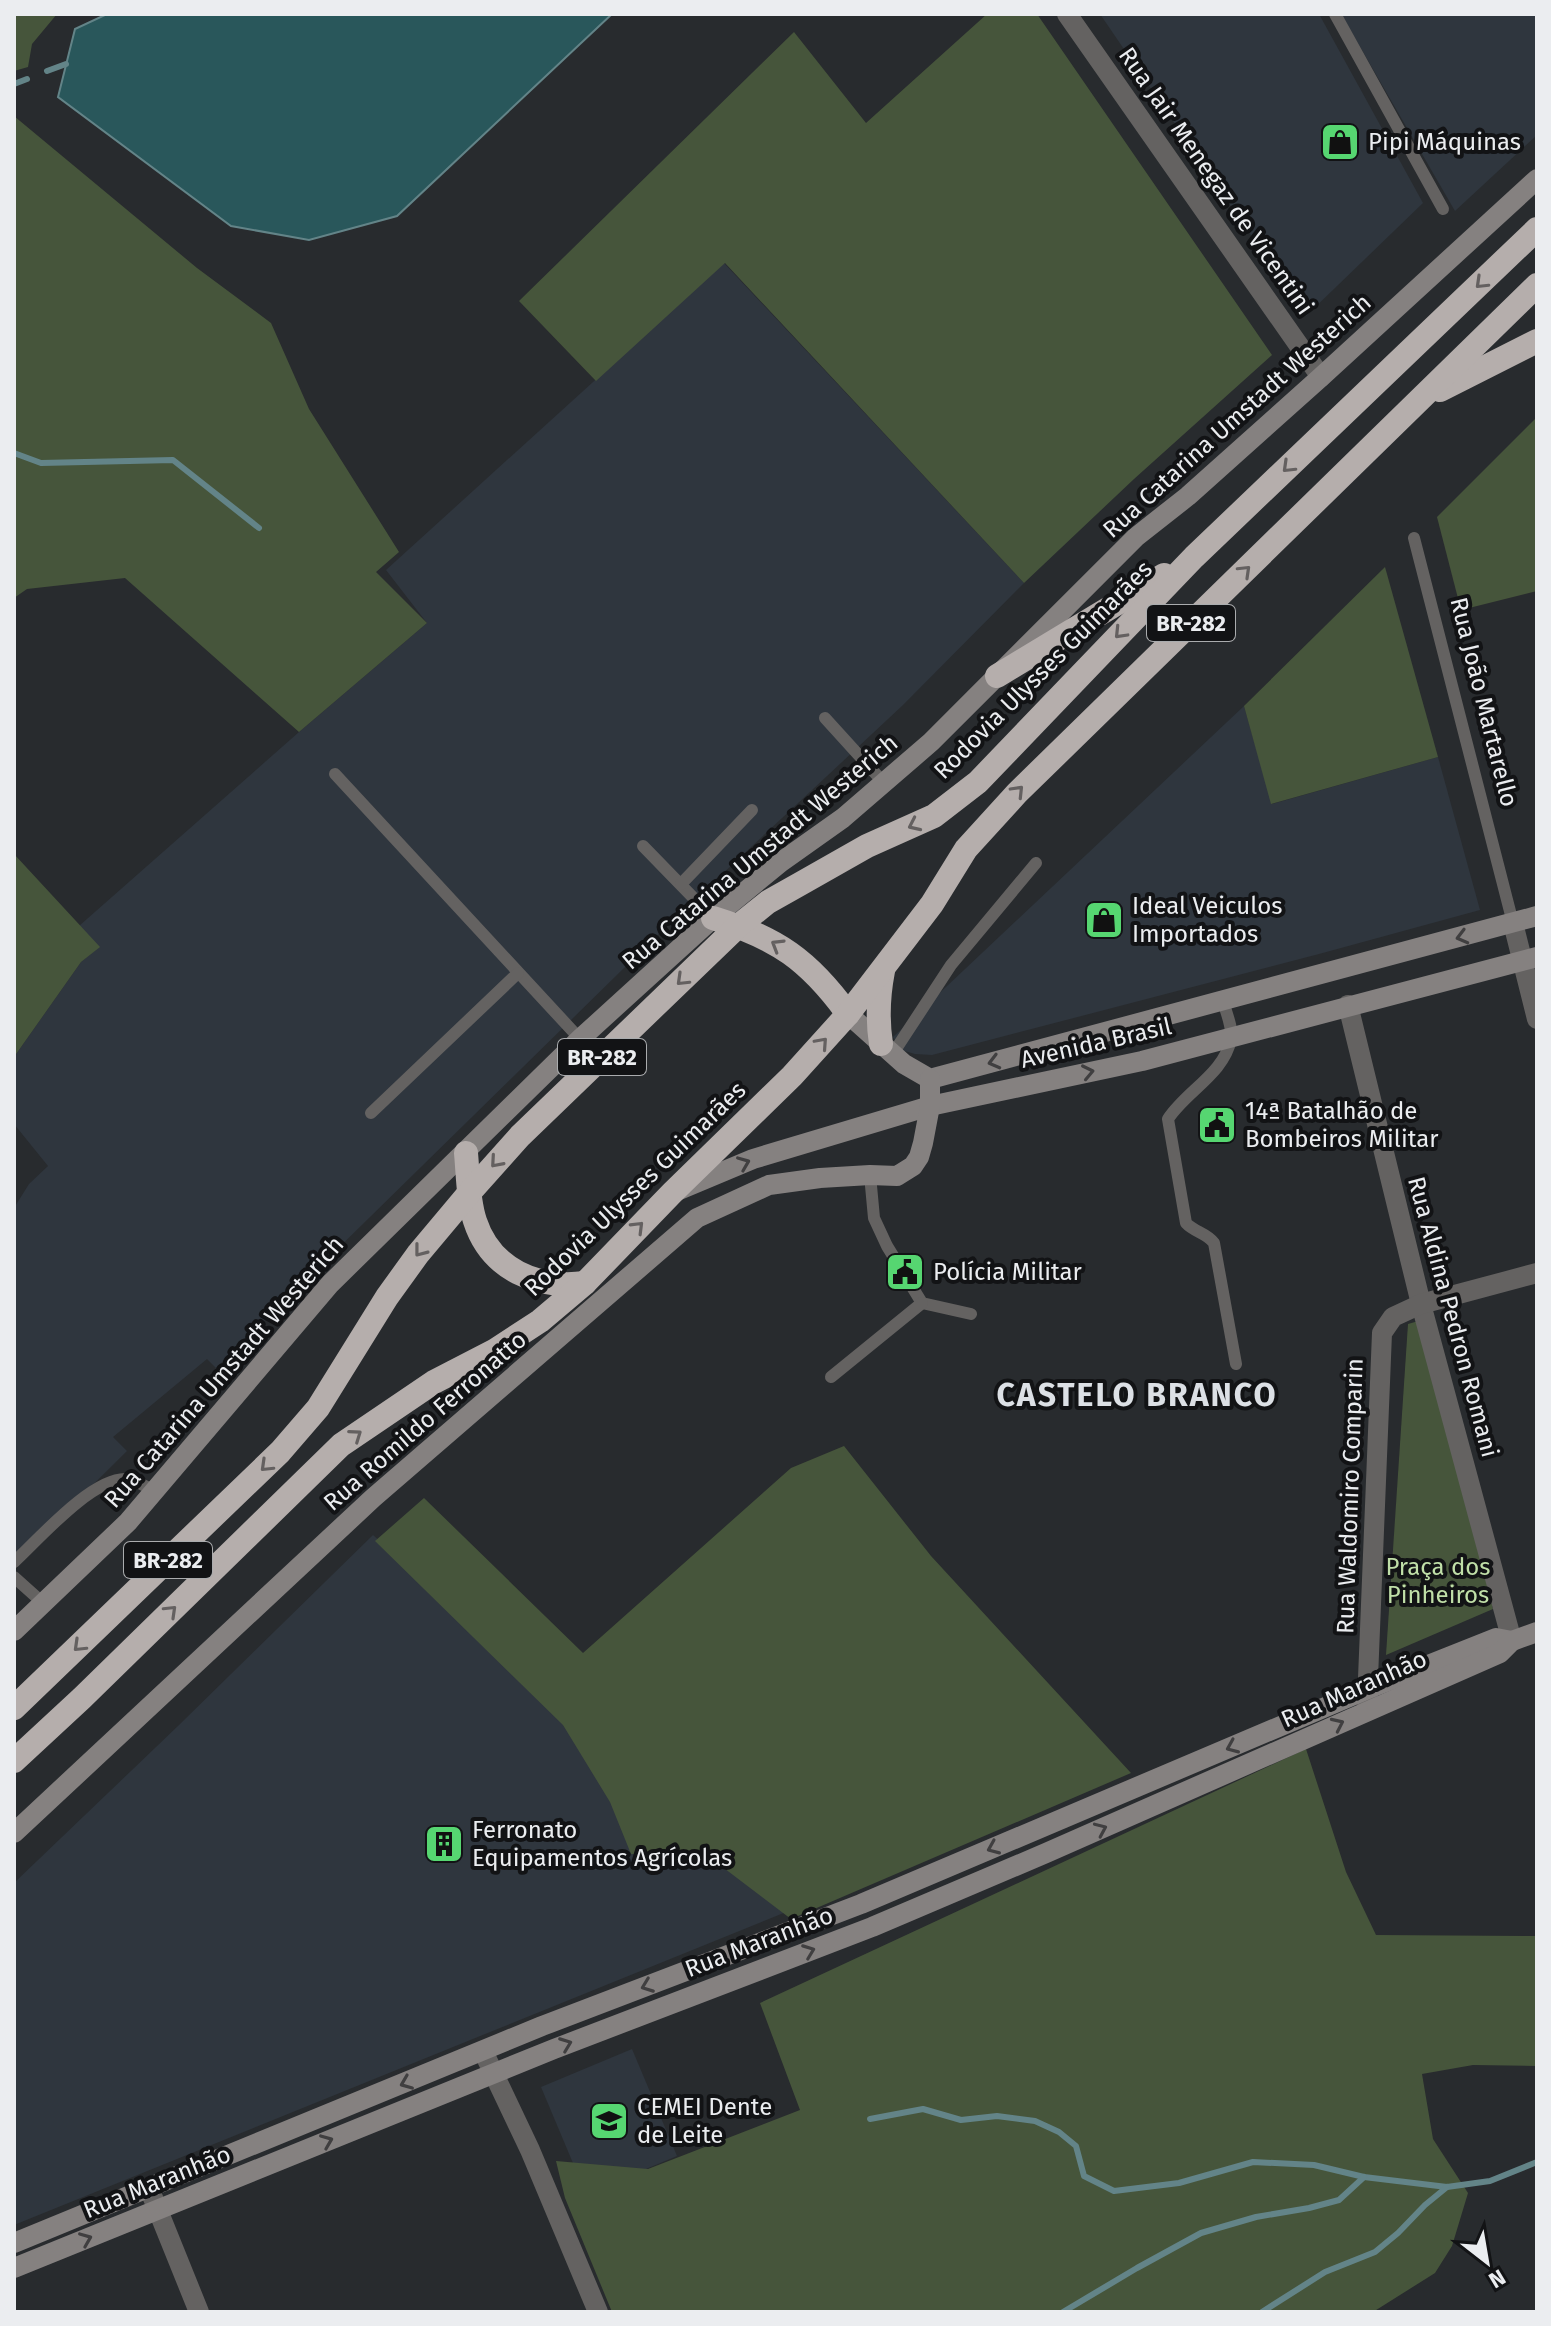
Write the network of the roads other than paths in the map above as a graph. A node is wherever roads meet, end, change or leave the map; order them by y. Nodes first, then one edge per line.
1 (1067, 14) edge
2 (1335, 14) edge
3 (1537, 179) edge
4 (1443, 209) dead end
5 (1537, 229) edge
6 (1537, 285) edge
7 (1537, 341) edge
8 (1321, 377) junction
9 (1420, 400) junction
10 (1414, 538) dead end
11 (1194, 557) junction
12 (997, 676) junction
13 (825, 718) dead end
14 (335, 774) dead end
15 (884, 783) junction
16 (752, 810) dead end
17 (643, 846) dead end
18 (1036, 863) dead end
19 (681, 884) junction
20 (1537, 916) edge
21 (713, 918) junction
22 (1513, 923) junction
23 (738, 926) junction
24 (1529, 959) edge
25 (884, 968) junction
26 (518, 973) junction
27 (1223, 1001) junction
28 (1348, 1005) junction
29 (848, 1014) junction
30 (1537, 1019) edge
31 (1231, 1037) junction
32 (580, 1039) junction
33 (886, 1050) junction
34 (930, 1079) junction
35 (930, 1106) junction
36 (371, 1113) dead end
37 (466, 1153) junction
38 (870, 1175) junction
39 (470, 1192) junction
40 (672, 1193) junction
41 (1537, 1273) edge
42 (585, 1283) junction
43 (922, 1303) junction
44 (1421, 1304) junction
45 (971, 1314) dead end
46 (1236, 1364) dead end
47 (831, 1377) dead end
48 (155, 1491) junction
49 (14, 1562) edge
50 (14, 1577) edge
51 (43, 1603) junction
52 (14, 1631) edge
53 (1537, 1632) edge
54 (1512, 1641) junction
55 (1368, 1689) junction
56 (14, 1708) edge
57 (1367, 1711) junction
58 (1281, 1726) junction
59 (1289, 1747) junction
60 (14, 1761) edge
61 (1036, 1830) junction
62 (14, 1833) edge
63 (1046, 1853) junction
64 (861, 1904) junction
65 (872, 1927) junction
66 (692, 1968) junction
67 (702, 1992) junction
68 (483, 2051) junction
69 (494, 2074) junction
70 (361, 2101) junction
71 (371, 2123) junction
72 (149, 2188) junction
73 (157, 2210) junction
74 (14, 2243) edge
75 (14, 2268) edge
76 (199, 2312) edge
77 (598, 2312) edge

1 - 8 street, Rua Jair Menegaz de Vicentini
2 - 4 lane
3 - 8 street, Rua Catarina Umstadt Westerich
5 -> 11 highway, Rodovia Ulysses Guimarães / BR-282
6 - 9 highway, Rodovia Ulysses Guimarães / BR-282
7 - 9 highway
8 - 12 street, Rua Catarina Umstadt Westerich
25 -> 9 highway, Rodovia Ulysses Guimarães / BR-282
10 - 22 lane, Rua João Martarello
11 - 12 highway
11 -> 23 highway, Rodovia Ulysses Guimarães / BR-282
12 - 15 street, Rua Catarina Umstadt Westerich
13 - 15 lane
14 - 26 lane
15 - 21 street, Rua Catarina Umstadt Westerich
16 - 19 lane
17 - 19 lane
18 - 33 lane
19 - 21 lane
20 - 22 street, Avenida Brasil
21 - 23 highway
21 - 32 street, Rua Catarina Umstadt Westerich
22 - 24 street, Rua João Martarello
22 -> 27 street, Avenida Brasil
29 -> 23 highway
23 -> 39 highway, Rodovia Ulysses Guimarães / BR-282
24 - 28 street, Avenida Brasil
24 - 30 street, Rua João Martarello
25 - 29 highway, Rodovia Ulysses Guimarães / BR-282
25 - 33 highway
26 - 32 lane
26 - 36 lane
27 - 31 lane
27 -> 34 street, Avenida Brasil
28 - 31 street, Avenida Brasil
28 - 44 street, Rua Aldina Pedron Romani
29 - 33 street
40 -> 29 highway, Rodovia Ulysses Guimarães / BR-282
35 -> 31 street, Avenida Brasil
31 - 46 lane
32 - 37 street, Rua Catarina Umstadt Westerich
33 - 34 street
34 - 35 street, Rua Romildo Ferronatto
35 - 38 street, Rua Romildo Ferronatto
40 -> 35 street, Avenida Brasil
37 - 39 highway
37 - 48 street, Rua Catarina Umstadt Westerich
38 - 43 lane
38 - 62 street, Rua Romildo Ferronatto
39 - 42 highway
39 -> 56 highway, Rodovia Ulysses Guimarães / BR-282
42 -> 40 highway, Rodovia Ulysses Guimarães / BR-282
41 - 44 street, Rua Waldomiro Comparin
60 -> 42 highway, Rodovia Ulysses Guimarães / BR-282
43 - 45 lane
43 - 47 lane
44 - 54 street, Rua Aldina Pedron Romani
44 - 55 street, Rua Waldomiro Comparin
48 - 49 lane
48 - 51 street, Rua Catarina Umstadt Westerich
50 - 51 lane
51 - 52 street, Rua Catarina Umstadt Westerich
53 - 54 street, Rua Maranhão
54 - 55 street, Rua Maranhão
54 - 57 street, Rua Maranhão
55 - 57 street, Rua Waldomiro Comparin
55 - 58 street, Rua Maranhão
59 -> 57 street, Rua Maranhão
58 - 59 street
58 -> 61 street, Rua Maranhão
63 -> 59 street, Rua Maranhão
61 - 63 street
61 -> 64 street, Rua Maranhão
63 - 65 street, Rua Maranhão
64 - 65 street
64 - 66 street, Rua Maranhão
67 -> 65 street, Rua Maranhão
66 - 67 street
66 -> 68 street, Rua Maranhão
69 -> 67 street, Rua Maranhão
68 - 69 street
68 -> 70 street, Rua Maranhão
69 - 71 street, Rua Maranhão
69 - 77 street
70 - 71 street
70 - 72 street, Rua Maranhão
73 -> 71 street, Rua Maranhão
72 - 73 street
72 - 74 street, Rua Maranhão
75 -> 73 street, Rua Maranhão
73 - 76 street

